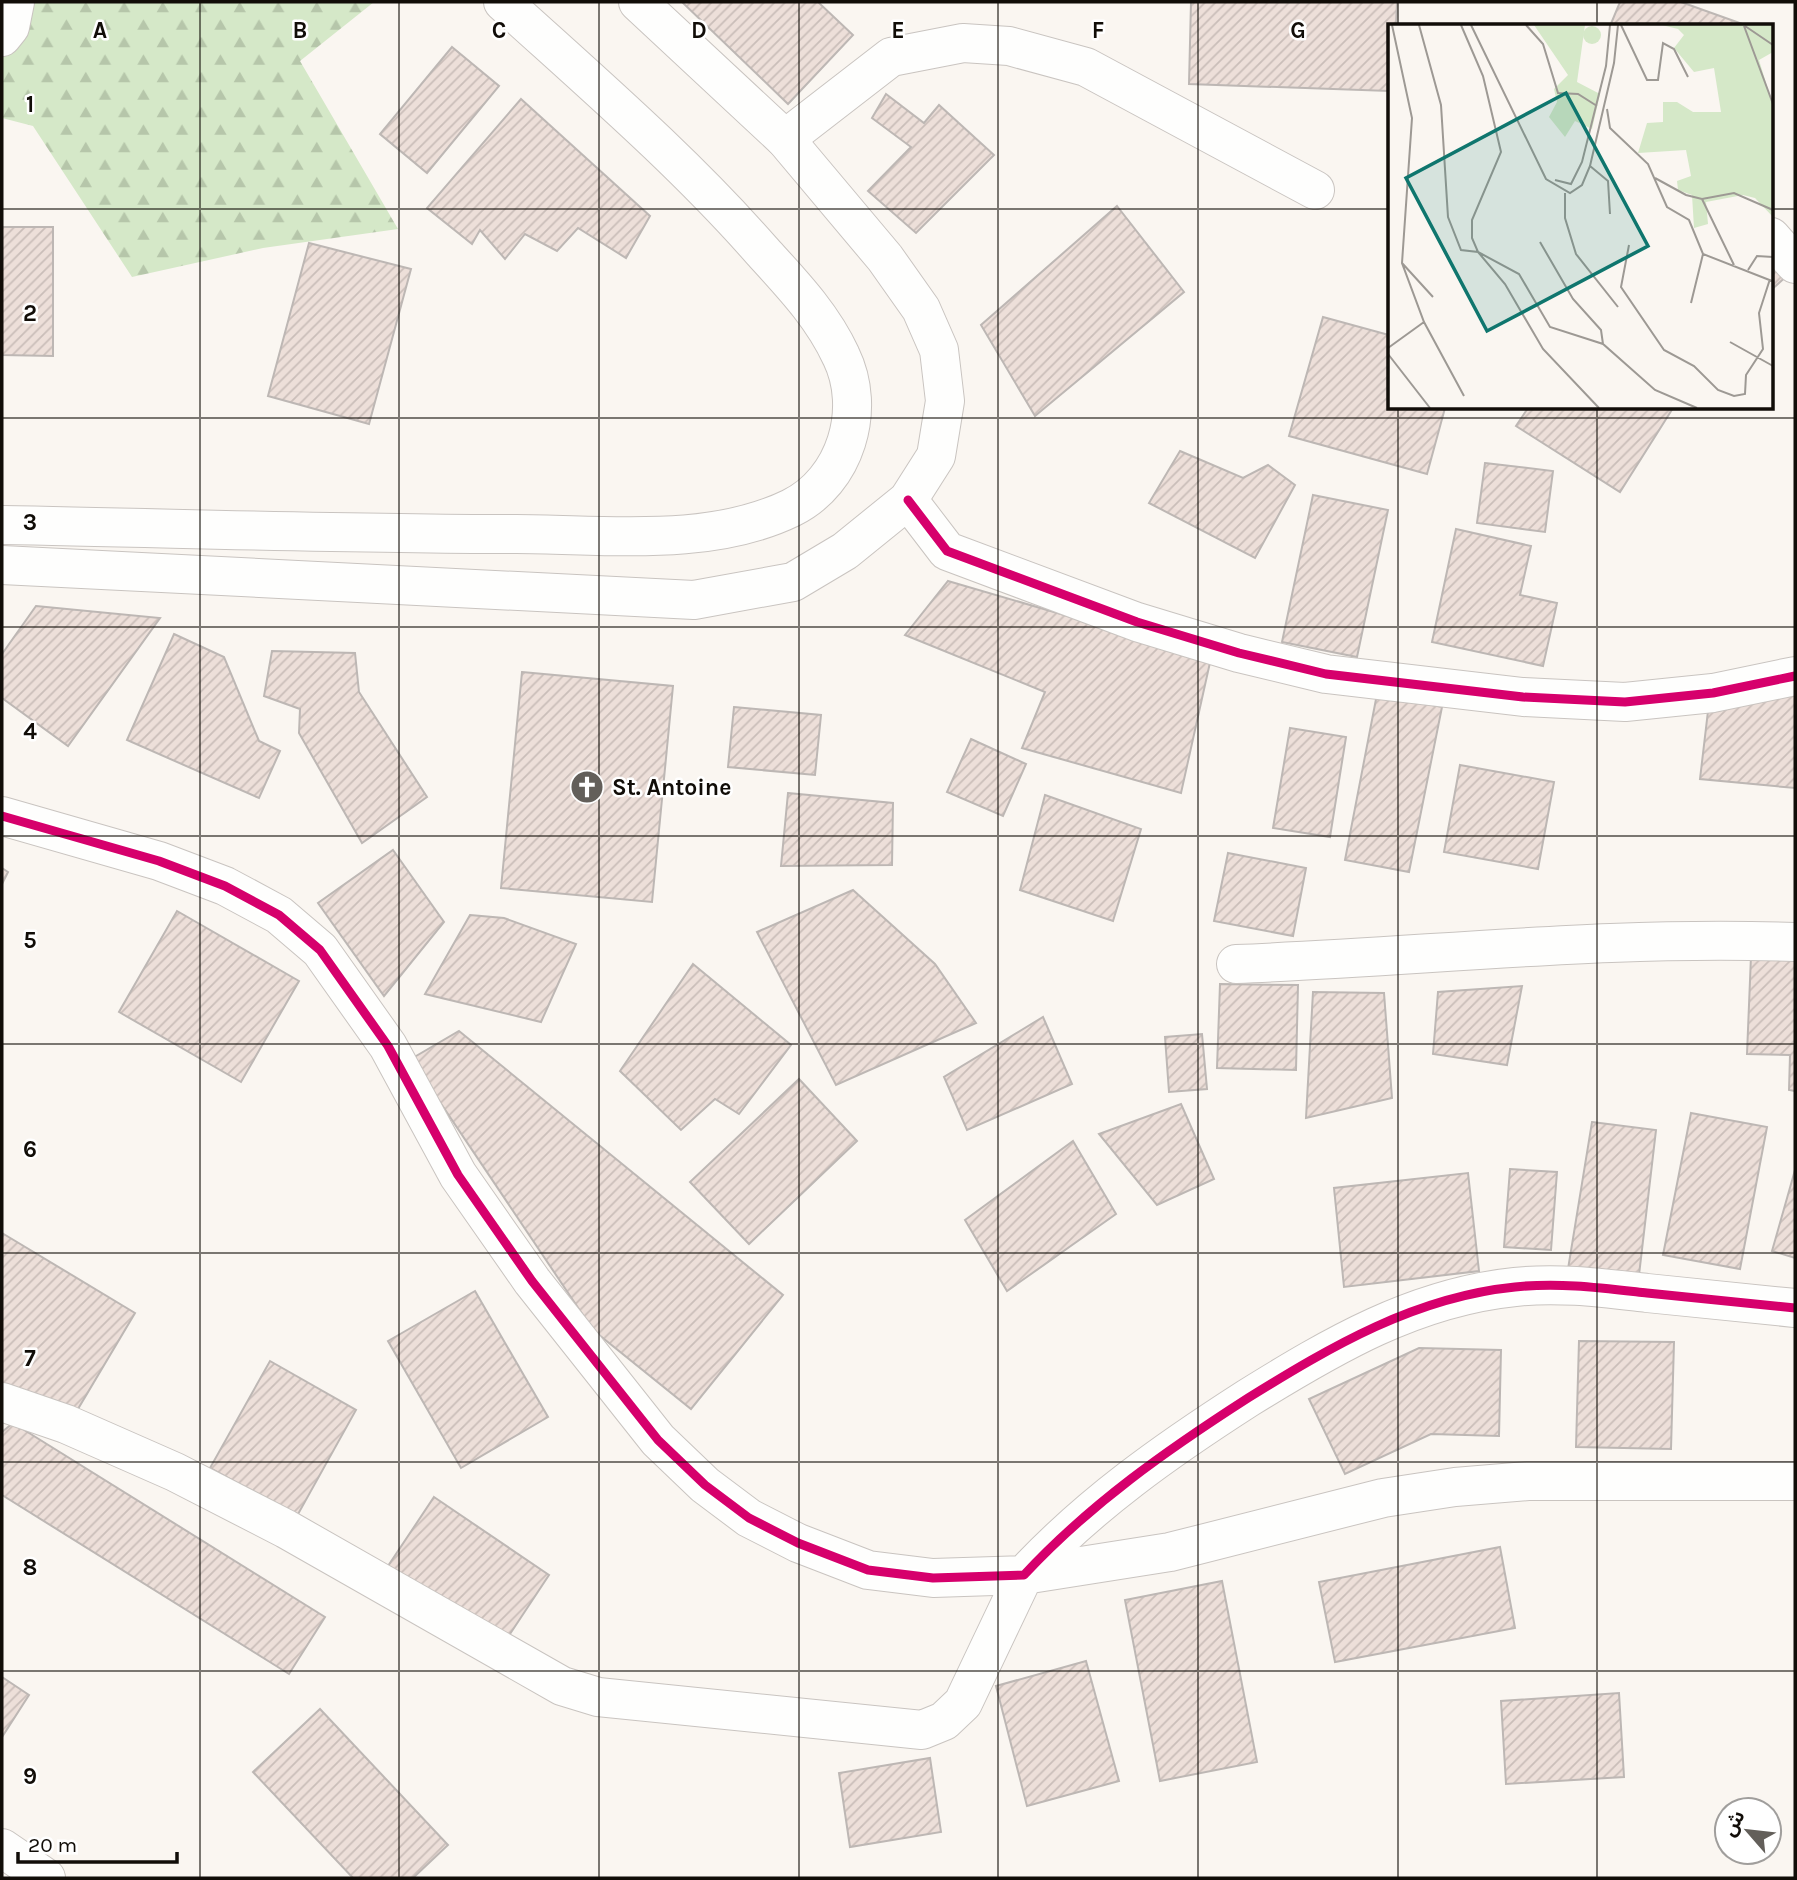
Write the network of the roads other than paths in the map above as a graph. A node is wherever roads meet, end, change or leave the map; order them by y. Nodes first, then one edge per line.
1 (15, 2) edge
2 (502, 2) edge
3 (638, 2) edge
4 (2, 37) edge
5 (785, 139) junction
6 (1315, 190) dead end
7 (1772, 238) edge
8 (1795, 264) edge
9 (908, 500) junction
10 (2, 525) edge
11 (2, 565) edge
12 (1795, 676) edge
13 (2, 816) edge
14 (1795, 942) edge
15 (1236, 964) dead end
16 (1795, 1308) edge
17 (2, 1402) edge
18 (1795, 1481) edge
19 (1024, 1575) junction
20 (2, 1847) edge
21 (46, 1878) edge

1 - 4 main road
2 - 10 main road
3 - 5 main road
5 - 6 main road
5 - 9 main road
7 - 8 main road
9 - 11 main road
9 - 12 main road
13 - 19 main road
14 - 15 main road
16 - 19 main road
17 - 19 main road
18 - 19 main road
20 - 21 main road

